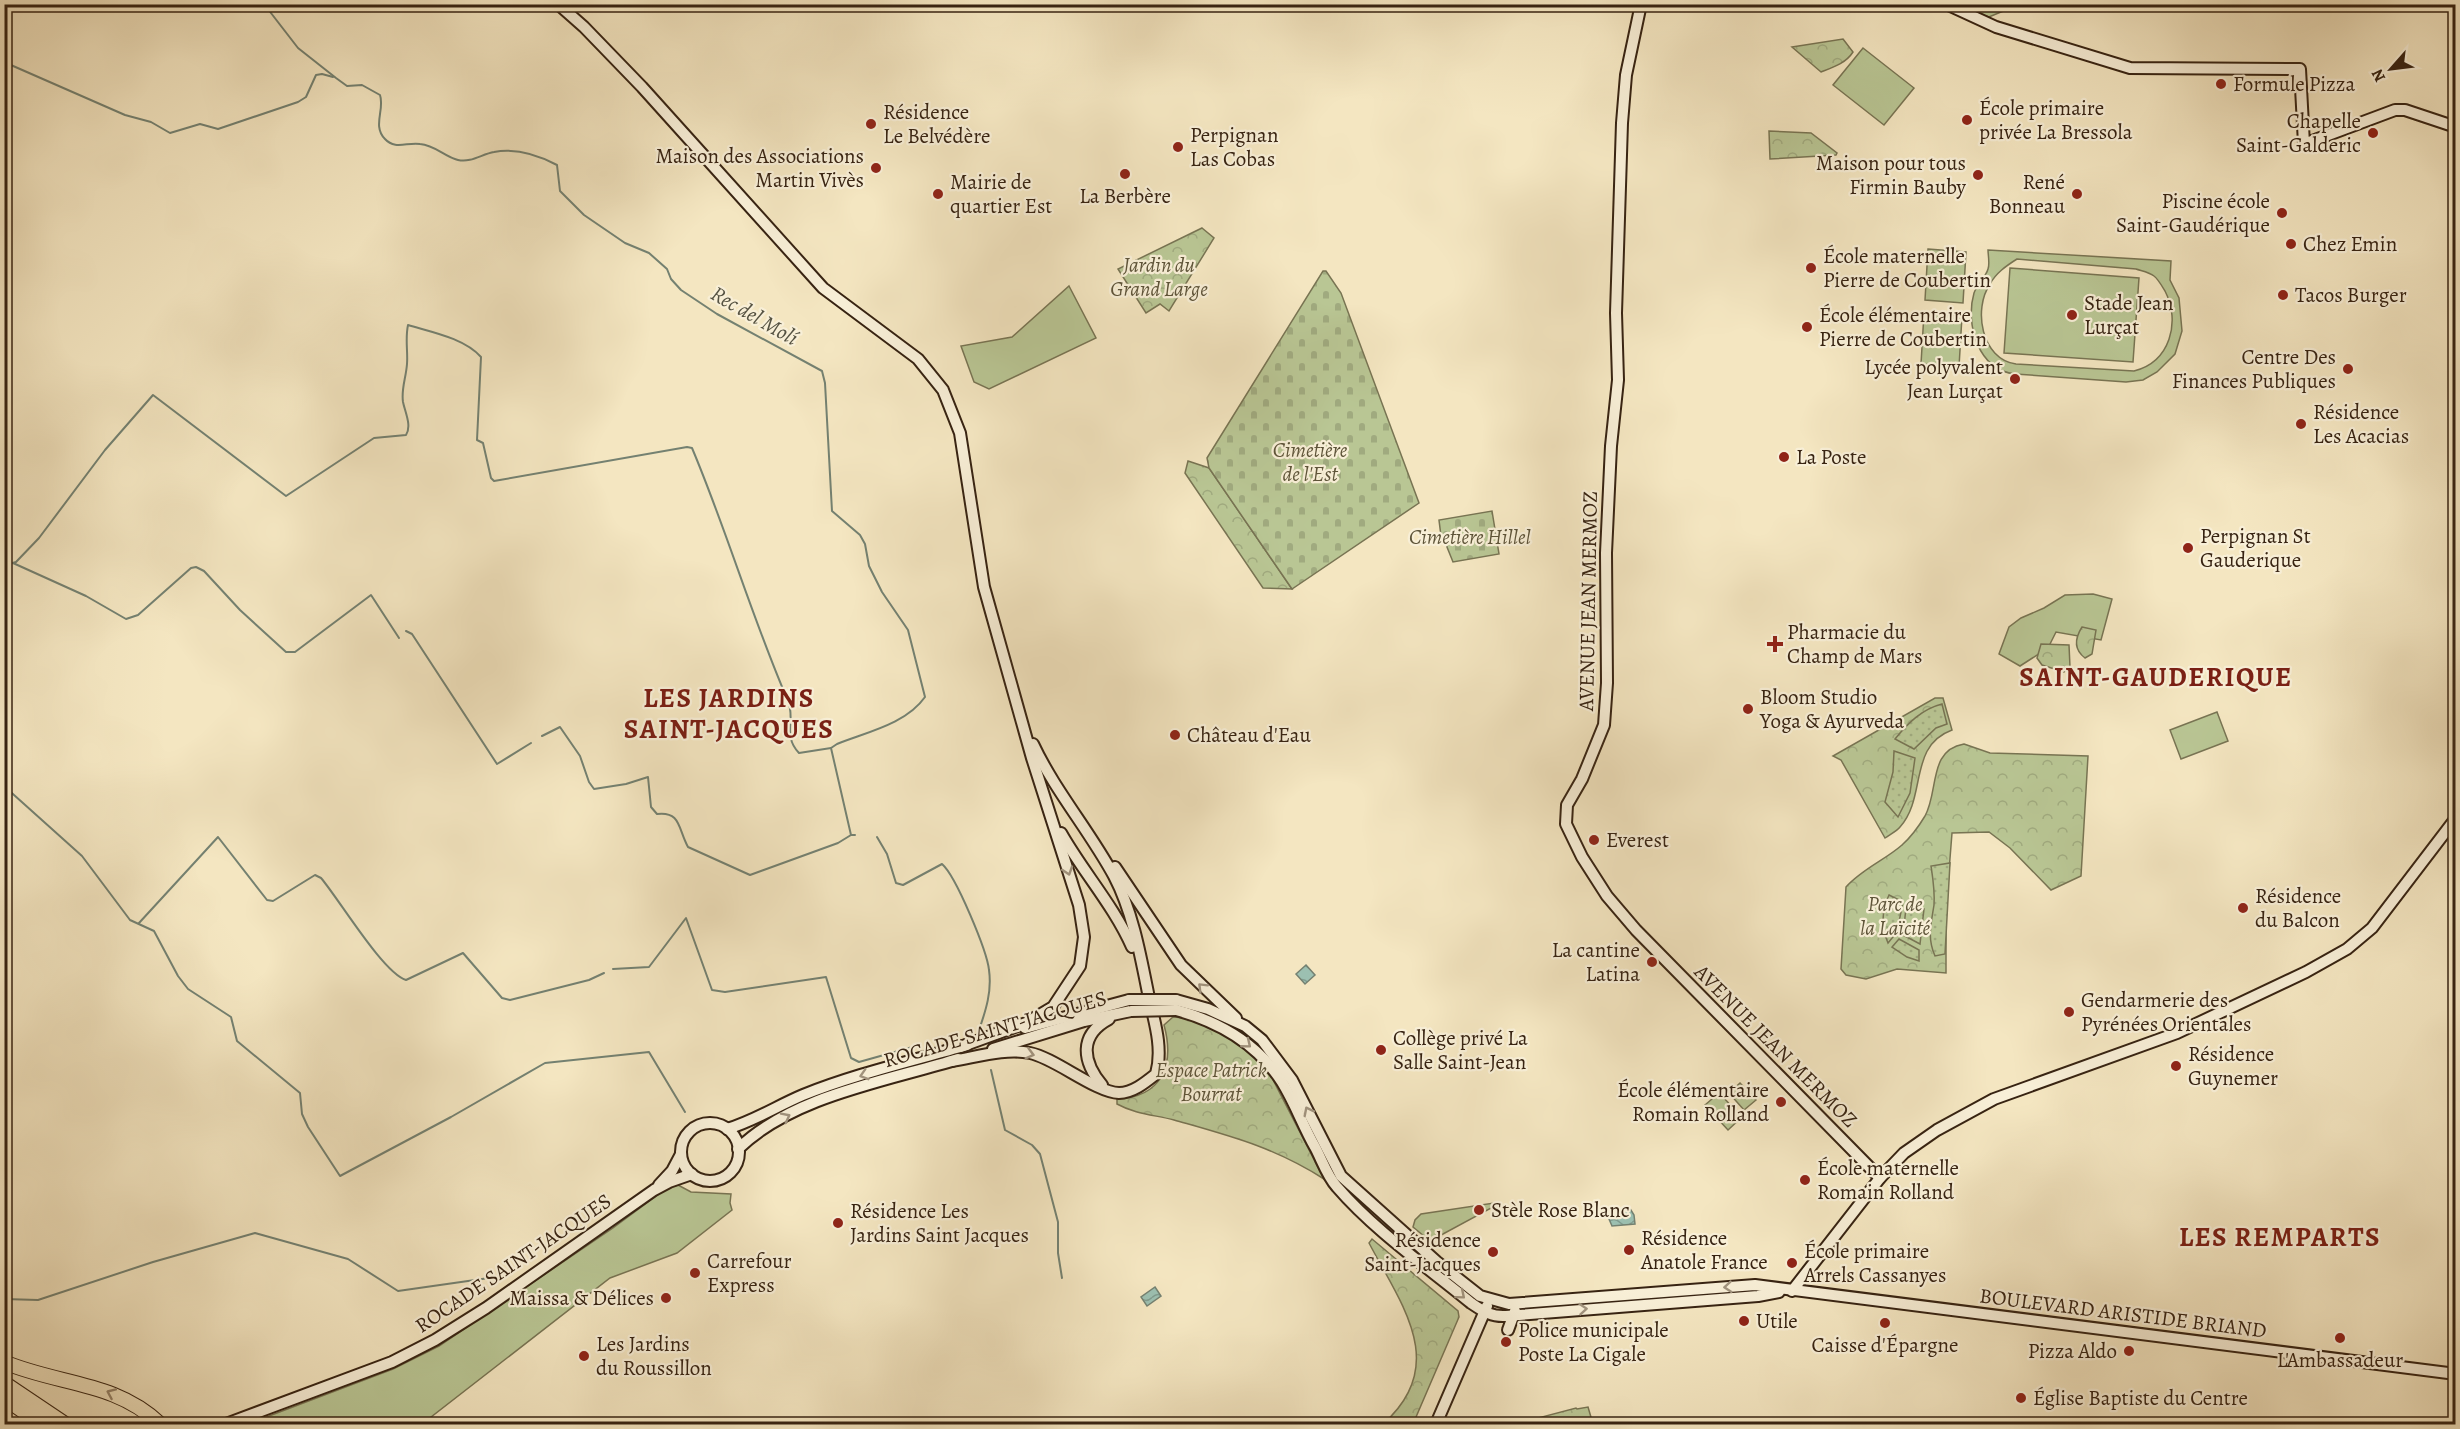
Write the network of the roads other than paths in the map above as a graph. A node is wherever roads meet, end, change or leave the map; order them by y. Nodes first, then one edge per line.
1 (558, 4) edge
2 (1641, 4) edge
3 (1946, 4) edge
4 (2456, 127) edge
5 (1019, 705) junction
6 (1051, 815) junction
7 (2456, 818) edge
8 (1083, 828) junction
9 (1145, 978) junction
10 (1130, 1005) junction
11 (1176, 1005) junction
12 (1245, 1026) junction
13 (960, 1047) junction
14 (952, 1061) junction
15 (1104, 1088) junction
16 (727, 1129) junction
17 (738, 1149) junction
18 (681, 1154) junction
19 (692, 1174) junction
20 (1880, 1178) junction
21 (1336, 1186) junction
22 (654, 1190) junction
23 (1426, 1250) junction
24 (1789, 1290) junction
25 (1490, 1300) junction
26 (1520, 1303) junction
27 (1484, 1312) junction
28 (1512, 1315) junction
29 (1508, 1330) dead end
30 (4, 1362) edge
31 (2456, 1374) edge
32 (4, 1383) edge
33 (4, 1398) edge
34 (256, 1414) junction
35 (42, 1425) edge
36 (65, 1425) edge
37 (160, 1425) edge
38 (226, 1425) edge
39 (237, 1425) edge
40 (1436, 1425) edge

1 - 5 main road
2 - 20 main road, AVENUE JEAN MERMOZ
3 - 4 main road
5 - 6 main road
5 - 8 main road
6 - 9 main road
6 -> 13 main road
7 - 20 main road
8 - 9 main road
12 -> 8 main road
9 - 15 main road
10 - 11 main road, ROCADE SAINT-JACQUES, bridge
10 - 13 main road, ROCADE SAINT-JACQUES
10 - 14 main road, ROCADE SAINT-JACQUES
10 - 15 main road
11 - 12 main road, ROCADE SAINT-JACQUES
11 -> 21 main road, ROCADE SAINT-JACQUES
23 -> 12 main road, ROCADE SAINT-JACQUES
13 -> 16 main road, ROCADE SAINT-JACQUES
14 -> 15 main road
17 -> 14 main road, ROCADE SAINT-JACQUES
16 - 17 main road
16 - 18 main road
17 - 19 main road
18 - 19 main road
18 - 22 main road
19 - 22 main road
20 - 24 main road
21 - 23 main road
21 -> 27 main road
22 - 34 main road, ROCADE SAINT-JACQUES
23 - 25 main road
24 -> 26 main road, BOULEVARD ARISTIDE BRIAND
28 -> 24 main road
24 - 31 main road, BOULEVARD ARISTIDE BRIAND
25 - 26 main road, BOULEVARD ARISTIDE BRIAND
25 - 27 main road
26 - 28 main road
27 - 28 main road
27 - 40 main road
28 - 29 main road
37 -> 30 highway
32 - 36 highway
33 - 35 highway
34 - 38 main road
34 - 39 main road

